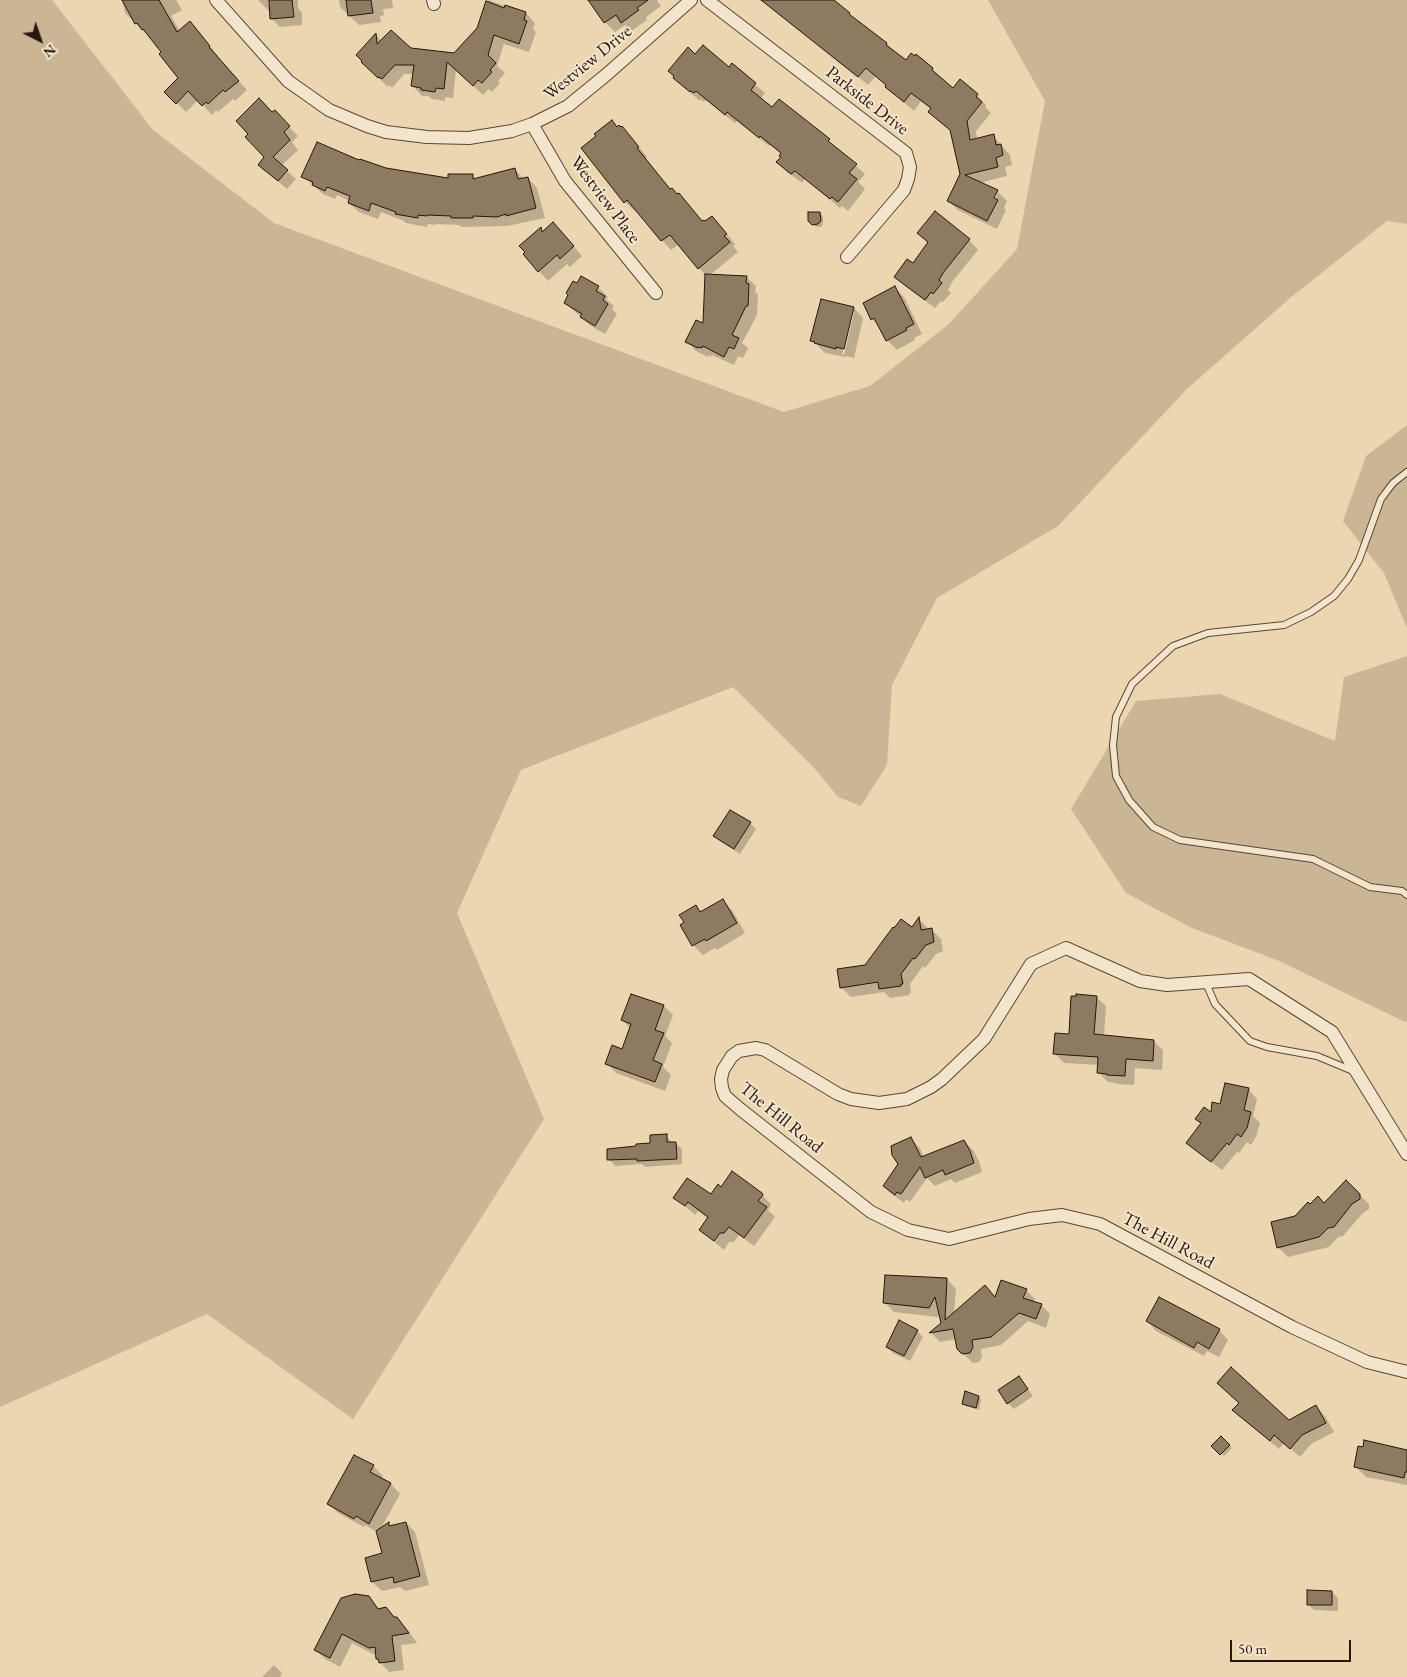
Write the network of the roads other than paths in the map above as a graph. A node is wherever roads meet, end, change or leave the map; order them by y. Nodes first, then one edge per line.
1 (216, 0) edge
2 (691, 0) edge
3 (707, 0) edge
4 (532, 124) junction
5 (847, 257) dead end
6 (656, 293) dead end
7 (1407, 472) edge
8 (1405, 891) edge
9 (1206, 983) junction
10 (1356, 1072) junction
11 (1407, 1154) edge
12 (1407, 1372) edge

1 - 4 street, Westview Drive
2 - 4 street, Westview Drive
3 - 5 street, Parkside Drive
4 - 6 street, Westview Place
7 - 8 lane
9 - 10 lane
9 - 10 street, The Hill Road
9 - 12 street, The Hill Road
10 - 11 street, The Hill Road

